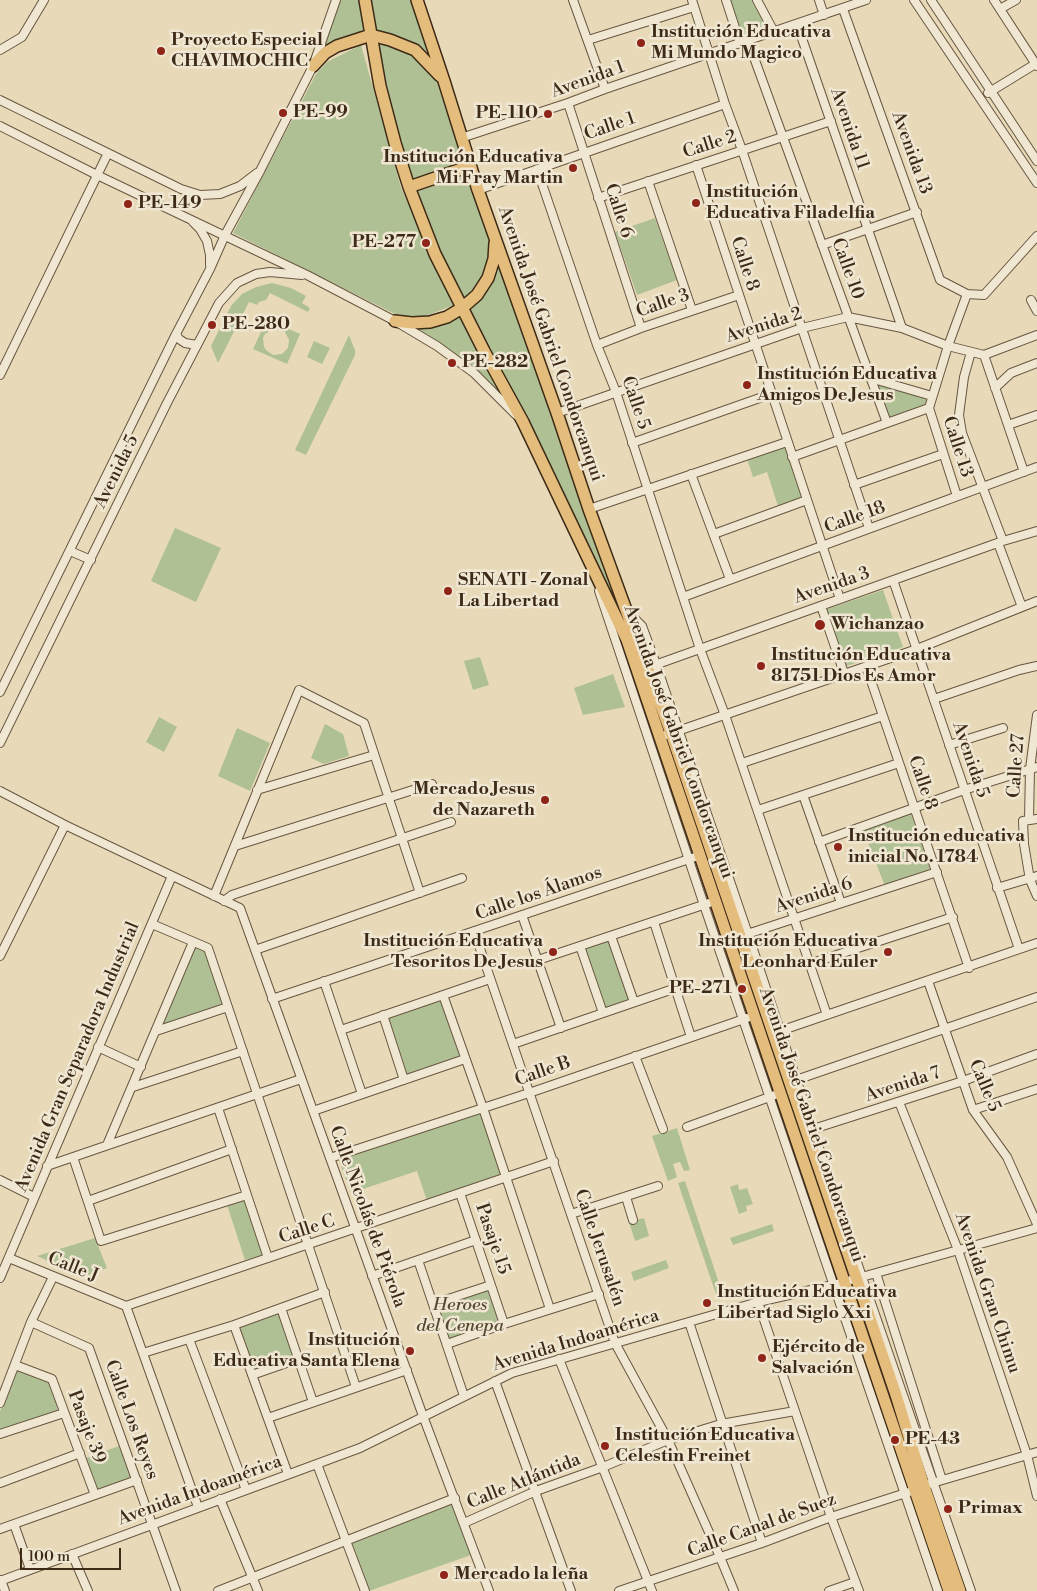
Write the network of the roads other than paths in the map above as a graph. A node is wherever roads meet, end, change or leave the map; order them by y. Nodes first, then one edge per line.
1 (44, 0) edge
2 (336, 0) edge
3 (364, 0) edge
4 (417, 0) edge
5 (573, 0) edge
6 (726, 0) edge
7 (757, 0) edge
8 (819, 0) edge
9 (866, 0) edge
10 (914, 0) edge
11 (931, 0) edge
12 (994, 0) edge
13 (1016, 0) edge
14 (693, 3) edge
15 (843, 8) junction
16 (1000, 10) junction
17 (824, 15) junction
18 (797, 24) junction
19 (774, 32) junction
20 (370, 36) junction
21 (588, 40) junction
22 (744, 42) junction
23 (0, 50) edge
24 (709, 54) junction
25 (1037, 64) edge
26 (313, 66) junction
27 (444, 81) junction
28 (606, 89) junction
29 (991, 91) junction
30 (980, 98) junction
31 (0, 100) edge
32 (568, 103) junction
33 (725, 104) junction
34 (831, 121) junction
35 (0, 126) edge
36 (783, 136) junction
37 (461, 138) junction
38 (742, 150) junction
39 (583, 152) junction
40 (108, 153) junction
41 (1035, 153) edge
42 (1022, 161) junction
43 (1037, 161) edge
44 (696, 165) junction
45 (470, 166) junction
46 (538, 169) junction
47 (260, 171) junction
48 (97, 175) junction
49 (648, 181) junction
50 (1037, 183) edge
51 (409, 187) junction
52 (478, 190) junction
53 (598, 198) junction
54 (916, 212) junction
55 (190, 219) junction
56 (868, 229) junction
57 (225, 235) junction
58 (1037, 236) edge
59 (496, 238) junction
60 (822, 245) junction
61 (210, 269) junction
62 (307, 275) junction
63 (739, 294) junction
64 (967, 294) junction
65 (1031, 300) dead end
66 (462, 308) junction
67 (692, 310) junction
68 (1037, 311) edge
69 (848, 317) junction
70 (395, 321) junction
71 (641, 328) junction
72 (802, 328) junction
73 (902, 328) junction
74 (176, 334) junction
75 (1037, 334) edge
76 (754, 344) junction
77 (197, 345) junction
78 (597, 345) junction
79 (948, 346) junction
80 (971, 352) junction
81 (984, 355) junction
82 (1037, 363) edge
83 (0, 375) edge
84 (870, 378) junction
85 (995, 388) junction
86 (616, 392) junction
87 (771, 394) junction
88 (932, 396) junction
89 (929, 408) junction
90 (557, 413) junction
91 (1037, 415) edge
92 (523, 422) junction
93 (886, 423) junction
94 (1008, 425) junction
95 (839, 440) junction
96 (787, 442) junction
97 (632, 443) junction
98 (943, 454) junction
99 (792, 457) junction
100 (1037, 467) edge
101 (1024, 472) junction
102 (691, 474) junction
103 (854, 485) junction
104 (983, 487) junction
105 (648, 488) junction
106 (957, 496) junction
107 (807, 500) junction
108 (589, 509) junction
109 (869, 528) junction
110 (1037, 531) edge
111 (714, 534) junction
112 (1000, 542) junction
113 (822, 546) junction
114 (70, 551) junction
115 (91, 560) junction
116 (590, 560) junction
117 (730, 579) junction
118 (893, 580) junction
119 (683, 597) junction
120 (840, 599) junction
121 (1037, 601) edge
122 (821, 606) junction
123 (1022, 607) junction
124 (917, 648) junction
125 (700, 649) junction
126 (866, 666) junction
127 (1037, 666) edge
128 (647, 667) junction
129 (844, 673) junction
130 (0, 692) edge
131 (934, 699) junction
132 (725, 715) junction
133 (1037, 715) edge
134 (883, 716) junction
135 (1003, 728) dead end
136 (670, 734) junction
137 (0, 743) edge
138 (949, 746) junction
139 (374, 755) junction
140 (742, 763) junction
141 (899, 763) junction
142 (1033, 768) edge
143 (432, 784) dead end
144 (257, 790) junction
145 (964, 790) junction
146 (0, 791) edge
147 (803, 795) junction
148 (388, 798) junction
149 (915, 808) junction
150 (758, 810) junction
151 (1033, 819) edge
152 (451, 822) dead end
153 (65, 825) junction
154 (401, 838) junction
155 (819, 842) junction
156 (235, 846) junction
157 (701, 855) junction
158 (689, 859) junction
159 (937, 872) junction
160 (172, 876) junction
161 (462, 878) dead end
162 (1033, 878) edge
163 (997, 888) junction
164 (420, 892) junction
165 (214, 896) junction
166 (1037, 896) edge
167 (224, 901) junction
168 (716, 901) junction
169 (841, 903) junction
170 (704, 905) junction
171 (522, 915) junction
172 (952, 918) junction
173 (794, 919) junction
174 (654, 922) junction
175 (152, 924) junction
176 (474, 931) junction
177 (612, 936) junction
178 (739, 937) junction
179 (193, 942) junction
180 (1037, 944) edge
181 (580, 946) junction
182 (1019, 949) junction
183 (255, 950) junction
184 (0, 956) edge
185 (538, 960) junction
186 (809, 964) junction
187 (969, 968) junction
188 (490, 979) junction
189 (928, 981) junction
190 (324, 982) junction
191 (676, 988) junction
192 (443, 995) junction
193 (1037, 997) edge
194 (272, 999) junction
195 (634, 1002) junction
196 (228, 1007) junction
197 (603, 1013) junction
198 (760, 1013) junction
199 (382, 1015) junction
200 (827, 1015) junction
201 (744, 1019) junction
202 (561, 1028) junction
203 (946, 1028) junction
204 (341, 1030) junction
205 (156, 1031) junction
206 (776, 1032) junction
207 (692, 1037) junction
208 (513, 1044) junction
209 (98, 1047) junction
210 (243, 1051) junction
211 (1037, 1054) edge
212 (635, 1056) junction
213 (465, 1059) junction
214 (141, 1067) junction
215 (301, 1079) junction
216 (404, 1080) junction
217 (793, 1081) junction
218 (963, 1081) junction
219 (133, 1087) junction
220 (1037, 1089) edge
221 (530, 1093) junction
222 (782, 1093) junction
223 (258, 1094) junction
224 (362, 1094) junction
225 (770, 1097) junction
226 (900, 1102) junction
227 (218, 1108) junction
228 (483, 1108) junction
229 (973, 1110) junction
230 (313, 1111) junction
231 (686, 1127) dead end
232 (663, 1129) dead end
233 (810, 1130) junction
234 (108, 1146) junction
235 (232, 1149) junction
236 (73, 1157) junction
237 (330, 1158) junction
238 (554, 1160) junction
239 (47, 1166) junction
240 (506, 1177) junction
241 (0, 1180) edge
242 (658, 1186) dead end
243 (460, 1193) junction
244 (247, 1195) junction
245 (626, 1196) junction
246 (34, 1197) junction
247 (88, 1202) junction
248 (571, 1214) junction
249 (633, 1220) dead end
250 (1037, 1224) edge
251 (1037, 1228) edge
252 (356, 1229) junction
253 (476, 1240) junction
254 (309, 1245) junction
255 (958, 1250) junction
256 (9, 1258) junction
257 (268, 1258) junction
258 (418, 1260) junction
259 (876, 1273) junction
260 (372, 1276) junction
261 (53, 1277) junction
262 (0, 1278) edge
263 (854, 1279) junction
264 (491, 1285) junction
265 (833, 1285) junction
266 (325, 1292) junction
267 (599, 1294) junction
268 (758, 1302) junction
269 (433, 1304) junction
270 (126, 1306) junction
271 (280, 1308) junction
272 (550, 1309) junction
273 (31, 1322) junction
274 (689, 1322) junction
275 (234, 1324) junction
276 (504, 1324) junction
277 (189, 1339) junction
278 (615, 1343) junction
279 (447, 1344) junction
280 (143, 1353) junction
281 (559, 1359) junction
282 (298, 1360) junction
283 (15, 1365) junction
284 (406, 1370) junction
285 (252, 1375) junction
286 (495, 1381) junction
287 (356, 1388) junction
288 (464, 1396) junction
289 (313, 1402) junction
290 (0, 1403) edge
291 (795, 1411) junction
292 (64, 1413) junction
293 (423, 1416) junction
294 (268, 1418) junction
295 (721, 1424) junction
296 (0, 1434) edge
297 (668, 1440) junction
298 (1037, 1452) edge
299 (80, 1453) junction
300 (1027, 1455) junction
301 (317, 1464) junction
302 (603, 1467) junction
303 (288, 1474) junction
304 (136, 1480) junction
305 (942, 1480) junction
306 (0, 1483) edge
307 (919, 1488) junction
308 (246, 1490) junction
309 (536, 1490) junction
310 (96, 1495) junction
311 (1037, 1496) edge
312 (455, 1498) junction
313 (220, 1499) junction
314 (198, 1507) junction
315 (831, 1517) junction
316 (464, 1523) junction
317 (14, 1524) junction
318 (152, 1524) junction
319 (0, 1529) edge
320 (346, 1540) junction
321 (762, 1543) junction
322 (72, 1554) junction
323 (720, 1557) junction
324 (30, 1570) junction
325 (253, 1577) junction
326 (0, 1581) edge
327 (648, 1582) junction
328 (855, 1582) junction
329 (5, 1591) edge
330 (88, 1591) edge
331 (176, 1591) edge
332 (218, 1591) edge
333 (258, 1591) edge
334 (365, 1591) edge
335 (489, 1591) edge
336 (571, 1591) edge
337 (619, 1591) edge
338 (652, 1591) edge
339 (734, 1591) edge
340 (829, 1591) edge
341 (859, 1591) edge
342 (938, 1591) edge
343 (950, 1591) edge
344 (960, 1591) edge
345 (971, 1591) edge

1 - 23 street
2 - 26 street, Avenida 5
3 - 20 highway, Avenida José Gabriel Condorcanqui
4 - 27 highway, Avenida José Gabriel Condorcanqui
5 - 21 street
6 - 22 street, Calle 10
7 - 19 street
8 - 17 street
9 - 15 street, Avenida 1
10 - 30 street
11 - 29 street
12 - 16 street
13 - 16 street
14 - 21 street
14 - 24 street
15 - 17 street, Avenida 1
15 - 54 street, Avenida 13
16 - 25 street
17 - 18 street, Avenida 1
18 - 19 street, Avenida 1
18 - 34 street, Avenida 11
19 - 22 street, Avenida 1
20 - 26 highway
20 - 27 highway
20 - 51 highway, Avenida José Gabriel Condorcanqui
21 - 28 street
22 - 24 street, Avenida 1
22 - 36 street, Calle 10
24 - 28 street, Avenida 1
24 - 33 street
25 - 29 street
26 - 47 street, Avenida 5
27 - 37 highway, Avenida José Gabriel Condorcanqui
28 - 32 street, Avenida 1
29 - 30 street
29 - 41 street
30 - 42 street
31 - 40 street
32 - 37 street, Avenida 1
32 - 39 street, Calle 6
33 - 38 street
33 - 39 street, Calle 1
34 - 36 street, Calle 2
34 - 56 street, Avenida 11
35 - 48 street
36 - 38 street, Calle 2
36 - 60 street, Calle 10
37 - 45 highway, Avenida José Gabriel Condorcanqui
38 - 44 street, Calle 2
38 - 72 street
39 - 46 street, Calle 1
39 - 53 street, Calle 6
40 - 47 street
40 - 48 street
41 - 42 street
41 - 43 street
42 - 50 street
44 - 49 street, Calle 2
44 - 63 street, Calle 8
45 - 51 highway
45 - 52 highway, Avenida José Gabriel Condorcanqui
46 - 52 street, Calle 1
46 - 78 street, Calle 5
47 - 57 street, Avenida 5
48 - 55 street
48 - 83 street
49 - 53 street, Calle 2
49 - 67 street
51 - 66 highway, Avenida José Gabriel Condorcanqui
52 - 59 highway, Avenida José Gabriel Condorcanqui
53 - 71 street, Calle 6
54 - 56 street
54 - 64 street, Avenida 13
55 - 57 street
55 - 61 street
56 - 60 street
56 - 73 street, Avenida 11
57 - 61 street, Avenida 5
57 - 62 street
58 - 64 street
59 - 66 highway
59 - 90 highway, Avenida José Gabriel Condorcanqui
60 - 69 street, Calle 10
61 - 74 street, Avenida 5
62 - 70 street
62 - 77 street, Avenida 5
63 - 67 street, Calle 3
63 - 76 street, Calle 8
64 - 79 street, Calle 13
65 - 68 street
66 - 70 highway
66 - 92 highway, Avenida José Gabriel Condorcanqui
67 - 71 street, Calle 3
69 - 72 street, Avenida 2
69 - 73 street, Avenida 2
69 - 84 street, Calle 10
70 - 92 street
71 - 78 street, Calle 3
72 - 76 street, Avenida 2
72 - 95 street
73 - 79 street, Avenida 2
74 - 77 street
74 - 114 street, Avenida 5
75 - 81 street
76 - 86 street, Avenida 2
76 - 87 street, Calle 8
77 - 115 street, Avenida 5
78 - 86 street, Calle 5
79 - 80 street, Avenida 2
79 - 88 street, Calle 13
80 - 81 street, Avenida 2
80 - 104 street
81 - 85 street
82 - 85 street
84 - 88 street
84 - 93 street, Calle 10
85 - 94 street
86 - 90 street, Avenida 2
86 - 97 street, Calle 5
87 - 96 street, Calle 8
87 - 97 street
88 - 89 street, Calle 13
89 - 93 street
89 - 98 street, Calle 13
90 - 108 highway, Avenida José Gabriel Condorcanqui
91 - 94 street
92 - 116 highway, Avenida José Gabriel Condorcanqui
93 - 95 street
94 - 101 street
95 - 99 street
95 - 103 street
96 - 99 street, Calle 8
96 - 102 street
97 - 105 street, Calle 5
98 - 103 street
98 - 106 street, Calle 13
99 - 107 street, Calle 8
100 - 101 street, Calle 18
101 - 104 street, Calle 18
102 - 105 street
102 - 111 street
103 - 109 street
104 - 106 street, Calle 18
104 - 112 street
105 - 108 street
105 - 119 street, Calle 5
106 - 109 street, Calle 18
107 - 111 street
107 - 113 street, Calle 8
108 - 128 highway, Avenida José Gabriel Condorcanqui
109 - 113 street, Calle 18
110 - 112 street, Avenida 3
111 - 117 street
112 - 118 street, Avenida 3
112 - 123 street
113 - 117 street, Calle 18
113 - 120 street, Calle 8
114 - 115 street
114 - 130 street, Avenida 5
115 - 137 street, Avenida 5
116 - 128 highway, Avenida José Gabriel Condorcanqui
116 - 158 street, Avenida José Gabriel Condorcanqui
117 - 119 street, Calle 18
118 - 120 street, Avenida 3
118 - 124 street, Avenida 5
119 - 125 street, Calle 5
120 - 122 street, Avenida 3
121 - 123 street
122 - 125 street, Avenida 3
122 - 129 street
123 - 124 street
124 - 126 street
124 - 131 street, Avenida 5
125 - 128 street, Avenida 3
125 - 132 street, Calle 5
126 - 129 street
126 - 134 street, Calle 8
127 - 131 street
128 - 136 highway, Avenida José Gabriel Condorcanqui
128 - 136 street, Avenida José Gabriel Condorcanqui
129 - 132 street
131 - 138 street, Avenida 5
132 - 136 street
132 - 140 street, Calle 5
133 - 142 street, Calle 27
134 - 140 street
134 - 141 street, Calle 8
135 - 138 street
136 - 157 highway, Avenida José Gabriel Condorcanqui
136 - 178 highway, Avenida José Gabriel Condorcanqui
138 - 145 street, Avenida 5
139 - 144 street
139 - 144 street
139 - 148 street
140 - 150 street, Calle 5
141 - 147 street
141 - 149 street, Calle 8
142 - 145 street
142 - 151 street, Calle 27
143 - 148 street
144 - 156 street
145 - 149 street
145 - 163 street, Avenida 5
146 - 153 street
147 - 150 street
147 - 155 street
148 - 154 street
148 - 156 street
149 - 155 street
149 - 159 street, Calle 8
150 - 173 street, Calle 5
151 - 162 street, Calle 27
152 - 154 street
153 - 160 street
153 - 184 street
154 - 164 street
154 - 167 street
155 - 169 street
156 - 165 street
157 - 158 street, Calle los Álamos
157 - 168 highway, Avenida José Gabriel Condorcanqui
158 - 170 street, Avenida José Gabriel Condorcanqui
158 - 171 street, Calle los Álamos
159 - 169 street, Avenida 6
159 - 172 street, Calle 8
160 - 165 street
160 - 175 street, Avenida Gran Separadora Industrial
161 - 164 street
162 - 163 street
162 - 166 street
163 - 182 street, Avenida 5
164 - 183 street
165 - 167 street
167 - 183 street, Calle Nicolás de Piérola
168 - 170 street
168 - 178 highway, Avenida José Gabriel Condorcanqui
169 - 173 street, Avenida 6
170 - 174 street
170 - 201 street, Avenida José Gabriel Condorcanqui
171 - 176 street, Calle los Álamos
171 - 185 street
172 - 186 street
172 - 187 street, Calle 8
173 - 178 street, Avenida 6
173 - 186 street, Calle 5
174 - 177 street
174 - 191 street
175 - 179 street
175 - 209 street, Avenida Gran Separadora Industrial
176 - 188 street, Calle Jerusalén
176 - 190 street, Calle los Álamos
177 - 181 street
177 - 195 street
178 - 198 highway, Avenida José Gabriel Condorcanqui
178 - 206 street, Avenida José Gabriel Condorcanqui
179 - 196 street
179 - 205 street
180 - 182 street
181 - 185 street
181 - 197 street
182 - 187 street
183 - 194 street, Calle Nicolás de Piérola
185 - 202 street
186 - 200 street, Calle 5
187 - 189 street
188 - 192 street
188 - 208 street, Calle Jerusalén
189 - 200 street
189 - 203 street, Calle 5
190 - 194 street, Calle los Álamos
190 - 204 street
191 - 195 street
191 - 207 street
192 - 199 street
192 - 213 street
193 - 203 street
194 - 215 street, Calle Nicolás de Piérola
195 - 197 street
196 - 205 street
196 - 210 street
197 - 202 street
198 - 201 street, Calle B
198 - 206 highway, Avenida José Gabriel Condorcanqui
198 - 222 highway, Avenida José Gabriel Condorcanqui
199 - 204 street
199 - 216 street
200 - 206 street
201 - 207 street, Calle B
201 - 225 street, Avenida José Gabriel Condorcanqui
202 - 208 street
203 - 217 street
203 - 218 street, Calle 5
204 - 224 street
205 - 214 street
206 - 217 highway, Avenida José Gabriel Condorcanqui
207 - 212 street, Calle B
208 - 221 street, Calle Jerusalén
209 - 214 street
209 - 239 street, Avenida Gran Separadora Industrial
210 - 219 street
210 - 223 street
211 - 218 street, Avenida 7
212 - 221 street, Calle B
212 - 232 street
213 - 216 street
213 - 228 street
214 - 219 street
215 - 223 street
215 - 230 street, Calle Nicolás de Piérola
216 - 224 street
217 - 222 street
217 - 233 highway, Avenida José Gabriel Condorcanqui
218 - 226 street, Avenida 7
218 - 229 street, Calle 5
219 - 234 street
220 - 229 street
221 - 228 street, Calle B
221 - 238 street, Calle Jerusalén
222 - 225 street
222 - 263 highway, Avenida José Gabriel Condorcanqui
223 - 227 street
223 - 254 street
224 - 230 street
225 - 231 street
225 - 265 street, Avenida José Gabriel Condorcanqui
226 - 233 street, Avenida 7
226 - 255 street, Avenida Gran Chimu
227 - 234 street
227 - 235 street
228 - 237 street, Calle B
228 - 240 street
229 - 250 street, Calle 5
230 - 237 street, Calle Nicolás de Piérola
233 - 263 highway, Avenida José Gabriel Condorcanqui
234 - 236 street
235 - 244 street
235 - 247 street
236 - 239 street
236 - 247 street
237 - 252 street, Calle Nicolás de Piérola
238 - 240 street, Calle C
238 - 248 street, Calle Jerusalén
239 - 246 street, Avenida Gran Separadora Industrial
240 - 243 street, Calle C
240 - 272 street
241 - 246 street
242 - 245 street
243 - 252 street, Calle C
243 - 253 street, Pasaje 15
244 - 247 street
244 - 257 street
245 - 248 street
245 - 249 street
246 - 256 street, Avenida Gran Separadora Industrial
248 - 267 street, Calle Jerusalén
251 - 255 street, Avenida Indoamérica
252 - 254 street, Calle C
252 - 260 street, Calle Nicolás de Piérola
253 - 258 street
253 - 264 street, Pasaje 15
254 - 257 street, Calle C
254 - 266 street
255 - 259 street, Avenida Indoamérica
255 - 300 street, Avenida Gran Chimu
256 - 261 street, Calle J
256 - 262 street, Avenida Gran Separadora Industrial
257 - 270 street, Calle C
258 - 260 street
258 - 269 street
259 - 263 street, Avenida Indoamérica
259 - 305 street
260 - 284 street, Calle Nicolás de Piérola
261 - 270 street, Calle J
261 - 273 street
263 - 265 street, Avenida Indoamérica
263 - 307 highway, Avenida José Gabriel Condorcanqui
264 - 269 street
264 - 276 street, Pasaje 15
265 - 268 street, Avenida Indoamérica
265 - 307 street, Avenida José Gabriel Condorcanqui
266 - 271 street
266 - 287 street
267 - 272 street
267 - 278 street, Calle Jerusalén
268 - 274 street, Avenida Indoamérica
268 - 291 street
269 - 279 street
270 - 280 street
271 - 275 street
271 - 282 street
272 - 276 street
273 - 283 street
273 - 304 street, Calle Los Reyes
274 - 278 street, Avenida Indoamérica
274 - 295 street
275 - 277 street
275 - 285 street
276 - 279 street
277 - 280 street
277 - 308 street
278 - 281 street, Avenida Indoamérica
278 - 297 street, Calle Jerusalén
279 - 288 street
280 - 314 street
281 - 286 street, Avenida Indoamérica
281 - 302 street
282 - 285 street
282 - 289 street
283 - 290 street
283 - 292 street, Pasaje 39
284 - 287 street
284 - 293 street, Calle Nicolás de Piérola
285 - 294 street
286 - 288 street, Avenida Indoamérica
286 - 309 street
287 - 289 street
288 - 293 street, Avenida Indoamérica
289 - 294 street
291 - 295 street, Calle Atlántida
291 - 315 street
292 - 296 street
292 - 299 street, Pasaje 39
293 - 301 street, Avenida Indoamérica
293 - 312 street, Calle Nicolás de Piérola
294 - 303 street
295 - 297 street, Calle Atlántida
295 - 321 street
297 - 302 street, Calle Atlántida
297 - 323 street, Calle Jerusalén
298 - 300 street, Calle Canal de Suez
299 - 306 street
299 - 310 street, Pasaje 39
300 - 305 street, Calle Canal de Suez
300 - 311 street, Avenida Gran Chimu
301 - 303 street, Avenida Indoamérica
301 - 320 street
302 - 309 street, Calle Atlántida
302 - 327 street
303 - 308 street, Avenida Indoamérica
304 - 310 street
304 - 318 street, Calle Los Reyes
305 - 307 street, Calle Canal de Suez
307 - 315 street, Calle Canal de Suez
307 - 342 street, Avenida José Gabriel Condorcanqui
307 - 343 highway, Avenida José Gabriel Condorcanqui
307 - 344 highway, Avenida José Gabriel Condorcanqui
307 - 345 street, Avenida José Gabriel Condorcanqui
308 - 313 street, Avenida Indoamérica
309 - 316 street, Calle Atlántida
309 - 336 street
310 - 317 street
312 - 316 street, Calle Nicolás de Piérola
312 - 320 street, Calle Atlántida
313 - 314 street, Avenida Indoamérica
313 - 325 street
314 - 318 street, Avenida Indoamérica
315 - 321 street, Calle Canal de Suez
315 - 328 street
316 - 335 street, Calle Nicolás de Piérola
317 - 319 street
317 - 324 street
318 - 322 street, Avenida Indoamérica
318 - 331 street, Calle Los Reyes
320 - 325 street, Calle Atlántida
320 - 334 street
321 - 323 street, Calle Canal de Suez
322 - 324 street, Avenida Indoamérica
322 - 330 street
323 - 327 street, Calle Canal de Suez
323 - 339 street, Calle Jerusalén
324 - 326 street, Avenida Indoamérica
325 - 332 street, Calle Atlántida
325 - 333 street
326 - 329 street
327 - 337 street, Calle Canal de Suez
327 - 338 street
328 - 340 street
328 - 341 street

